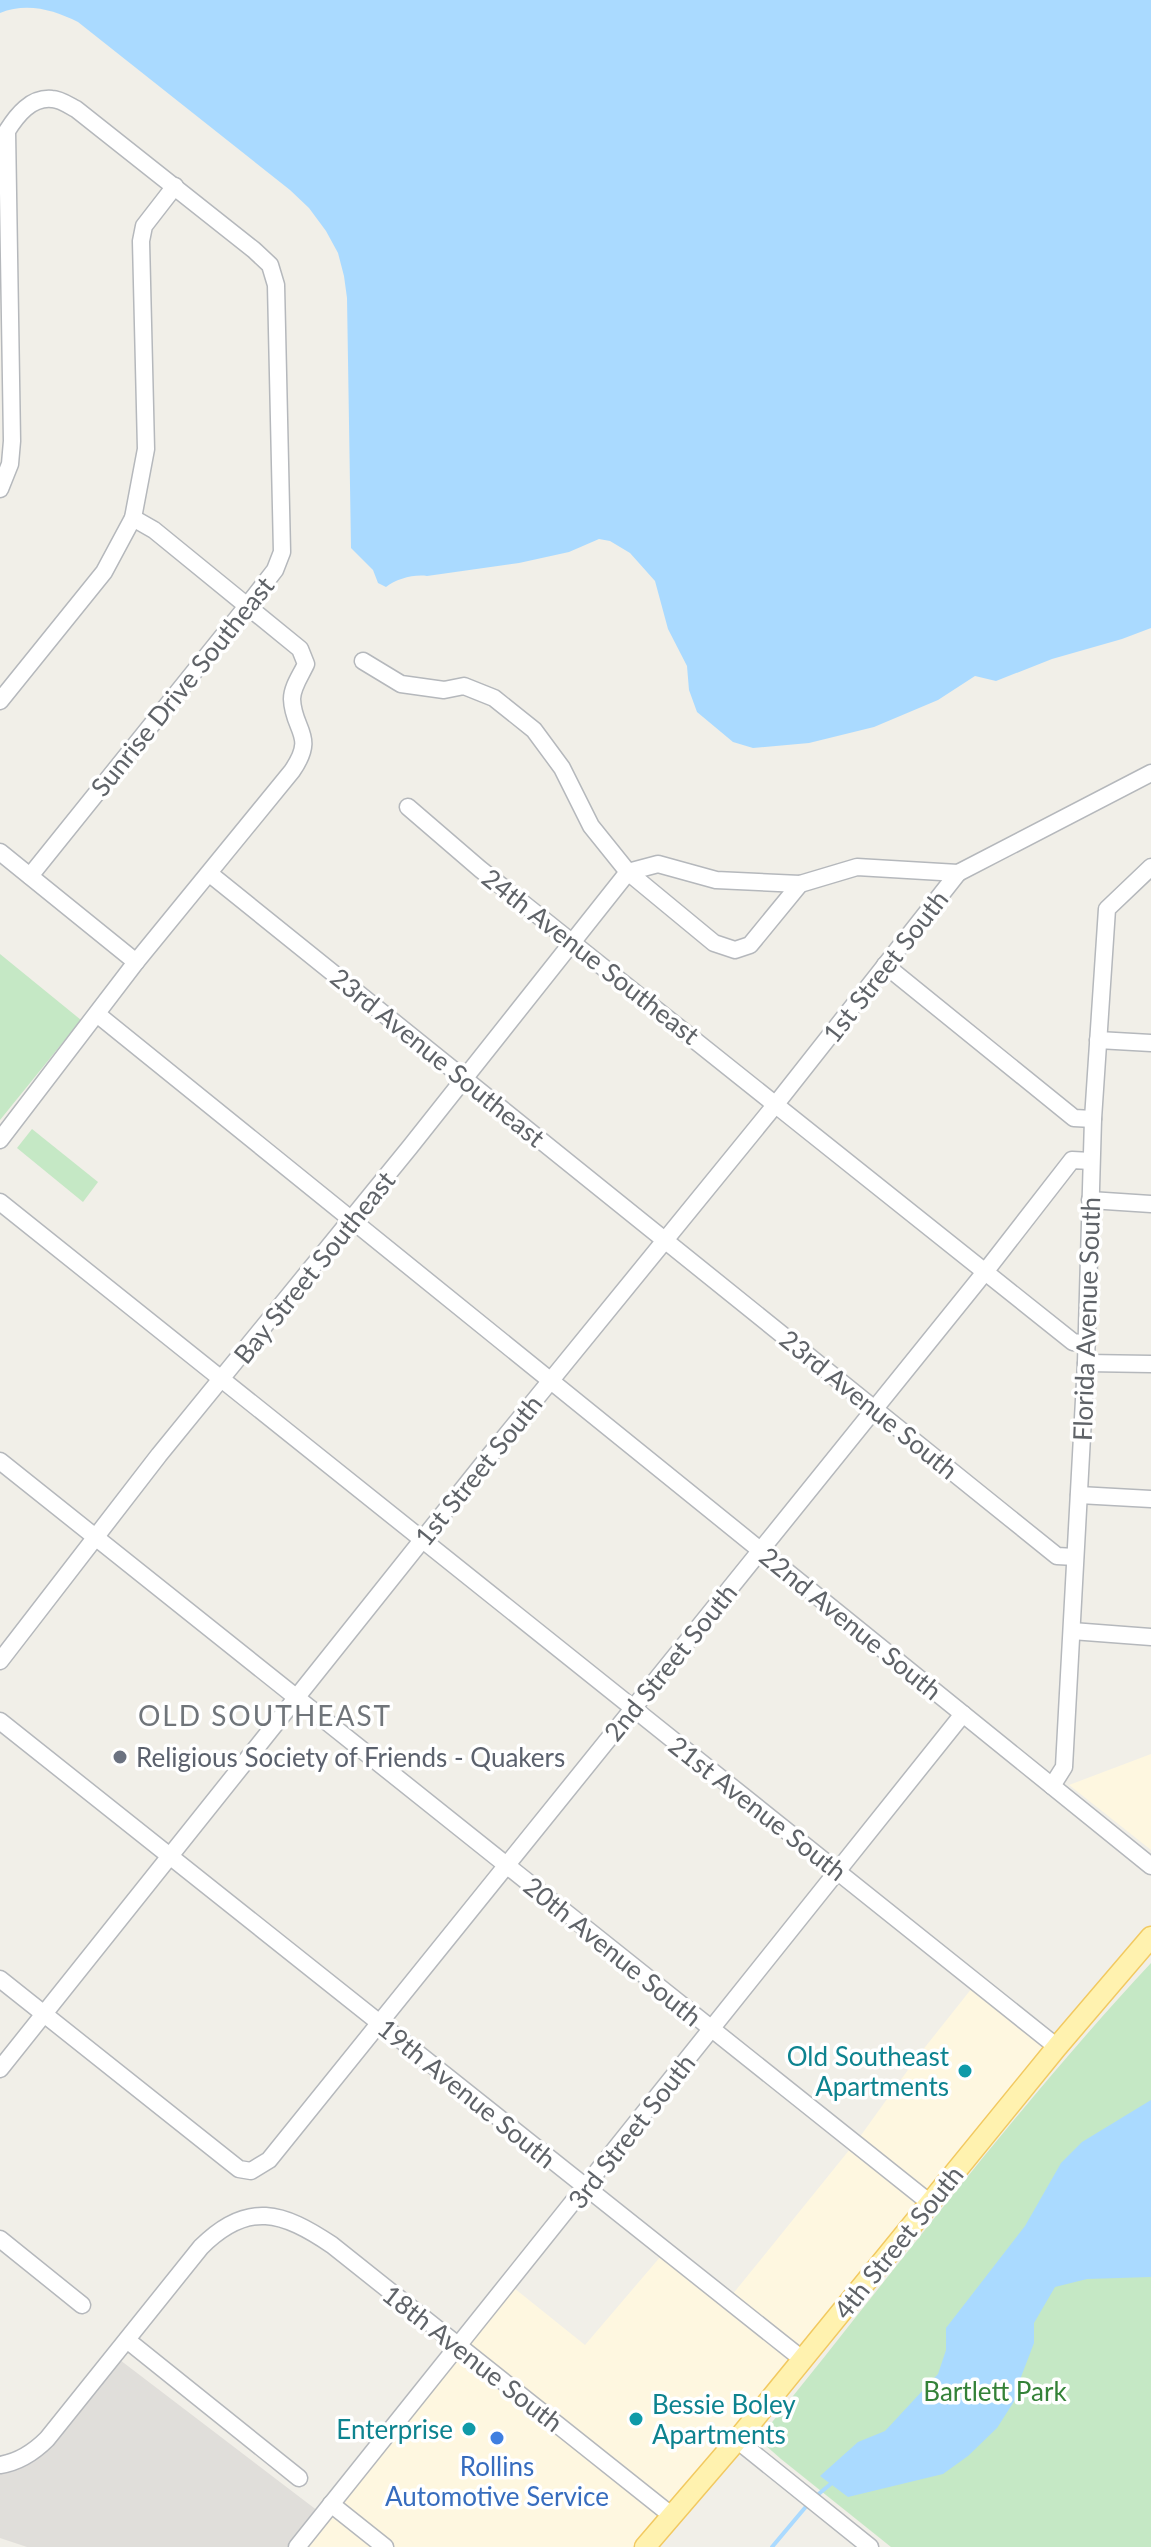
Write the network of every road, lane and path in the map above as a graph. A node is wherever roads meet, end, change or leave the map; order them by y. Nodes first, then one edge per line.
1 (175, 186) junction
2 (0, 489) edge
3 (133, 518) junction
4 (247, 606) junction
5 (363, 661) dead end
6 (0, 701) edge
7 (1151, 773) edge
8 (408, 807) dead end
9 (0, 852) edge
10 (1151, 867) edge
11 (628, 872) junction
12 (958, 873) junction
13 (210, 874) junction
14 (30, 876) junction
15 (800, 884) junction
16 (574, 942) junction
17 (136, 962) junction
18 (885, 965) junction
19 (97, 1014) junction
20 (1098, 1040) junction
21 (1151, 1043) edge
22 (464, 1078) junction
23 (776, 1104) junction
24 (1093, 1119) junction
25 (0, 1140) edge
26 (1091, 1161) junction
27 (1090, 1200) junction
28 (0, 1202) edge
29 (1151, 1204) edge
30 (351, 1219) junction
31 (667, 1240) junction
32 (985, 1272) junction
33 (1087, 1344) junction
34 (1086, 1363) junction
35 (1151, 1364) edge
36 (223, 1379) junction
37 (550, 1380) junction
38 (874, 1408) junction
39 (0, 1461) edge
40 (1079, 1495) junction
41 (1151, 1499) edge
42 (97, 1539) junction
43 (422, 1539) junction
44 (760, 1549) junction
45 (1075, 1557) junction
46 (1072, 1631) junction
47 (1151, 1637) edge
48 (0, 1661) edge
49 (297, 1697) junction
50 (633, 1709) junction
51 (963, 1714) junction
52 (0, 1721) edge
53 (1052, 1786) junction
54 (170, 1856) junction
55 (506, 1865) junction
56 (1151, 1866) edge
57 (838, 1872) junction
58 (1151, 1937) edge
59 (0, 1979) edge
60 (44, 2014) junction
61 (378, 2023) junction
62 (711, 2029) junction
63 (1057, 2047) junction
64 (0, 2069) edge
65 (586, 2189) junction
66 (930, 2203) junction
67 (0, 2239) edge
68 (82, 2305) dead end
69 (127, 2340) junction
70 (458, 2347) junction
71 (802, 2359) junction
72 (737, 2440) junction
73 (0, 2465) edge
74 (299, 2478) dead end
75 (331, 2504) junction
76 (671, 2515) junction
77 (866, 2546) edge
78 (297, 2547) edge
79 (385, 2547) edge
80 (645, 2547) edge

1 - 2 street
1 - 3 street
1 - 4 street, Sunrise Drive Southeast
3 - 4 street
3 - 6 street
4 - 13 street
4 - 14 street, Sunrise Drive Southeast
5 - 11 street
7 - 12 street
8 - 16 street, 24th Avenue Southeast
9 - 14 street
10 - 20 street, Florida Avenue South
11 - 15 street
11 - 15 street
11 - 16 street, Bay Street Southeast
12 - 15 street
12 - 18 street, 1st Street South
13 - 17 street
13 - 22 street, 23rd Avenue Southeast
14 - 17 street
16 - 22 street, Bay Street Southeast
16 - 23 street, 24th Avenue Southeast
17 - 19 street
18 - 23 street, 1st Street South
18 - 24 street
19 - 25 street
19 - 30 street, 22nd Avenue South
20 - 21 street
20 - 24 street, Florida Avenue South
22 - 30 street, Bay Street Southeast
22 - 31 street, 23rd Avenue Southeast
23 - 31 street, 1st Street South
23 - 32 street, 24th Avenue Southeast
24 - 26 street, Florida Avenue South
26 - 27 street, Florida Avenue South
26 - 32 street, 2nd Street South
27 - 29 street
27 - 33 street, Florida Avenue South
28 - 36 street, 21st Avenue South
30 - 36 street, Bay Street Southeast
30 - 37 street, 22nd Avenue South
31 - 37 street, 1st Street South
31 - 38 street, 23rd Avenue South
32 - 33 street, 24th Avenue Southeast
32 - 38 street, 2nd Street South
33 - 34 street, Florida Avenue South
34 - 35 street
34 - 40 street, Florida Avenue South
36 - 42 street, Bay Street Southeast
36 - 43 street, 21st Avenue South
37 - 43 street, 1st Street South
37 - 44 street, 22nd Avenue South
38 - 44 street, 2nd Street South
38 - 45 street, 23rd Avenue South
39 - 42 street, 20th Avenue South
40 - 41 street
40 - 45 street, Florida Avenue South
42 - 48 street, Bay Street Southeast
42 - 49 street, 20th Avenue South
43 - 49 street, 1st Street South
43 - 50 street, 21st Avenue South
44 - 50 street, 2nd Street South
44 - 51 street, 22nd Avenue South
45 - 46 street, Florida Avenue South
46 - 47 street
46 - 53 street, Florida Avenue South
49 - 54 street, 1st Street South
49 - 55 street, 20th Avenue South
50 - 55 street, 2nd Street South
50 - 57 street, 21st Avenue South
51 - 53 street, 22nd Avenue South
51 - 57 street, 3rd Street South
52 - 54 street, 19th Avenue South
53 - 56 street, 22nd Avenue South
54 - 60 street, 1st Street South
54 - 61 street, 19th Avenue South
55 - 61 street, 2nd Street South
55 - 62 street, 20th Avenue South
57 - 62 street, 3rd Street South
57 - 63 street, 21st Avenue South
58 - 63 main road, 4th Street South
59 - 60 street
60 - 61 street, 2nd Street South
60 - 64 street, 1st Street South
61 - 65 street, 19th Avenue South
62 - 65 street, 3rd Street South
62 - 66 street, 20th Avenue South
63 - 66 main road, 4th Street South
65 - 70 street, 3rd Street South
65 - 71 street, 19th Avenue South
66 - 71 main road, 4th Street South
67 - 68 street
69 - 70 street, 18th Avenue South
69 - 73 street
69 - 74 street
70 - 75 street, 3rd Street South
70 - 76 street, 18th Avenue South
71 - 72 main road, 4th Street South
72 - 76 main road, 4th Street South
72 - 77 street
75 - 78 street, 3rd Street South
75 - 79 street
76 - 80 main road, 4th Street South

